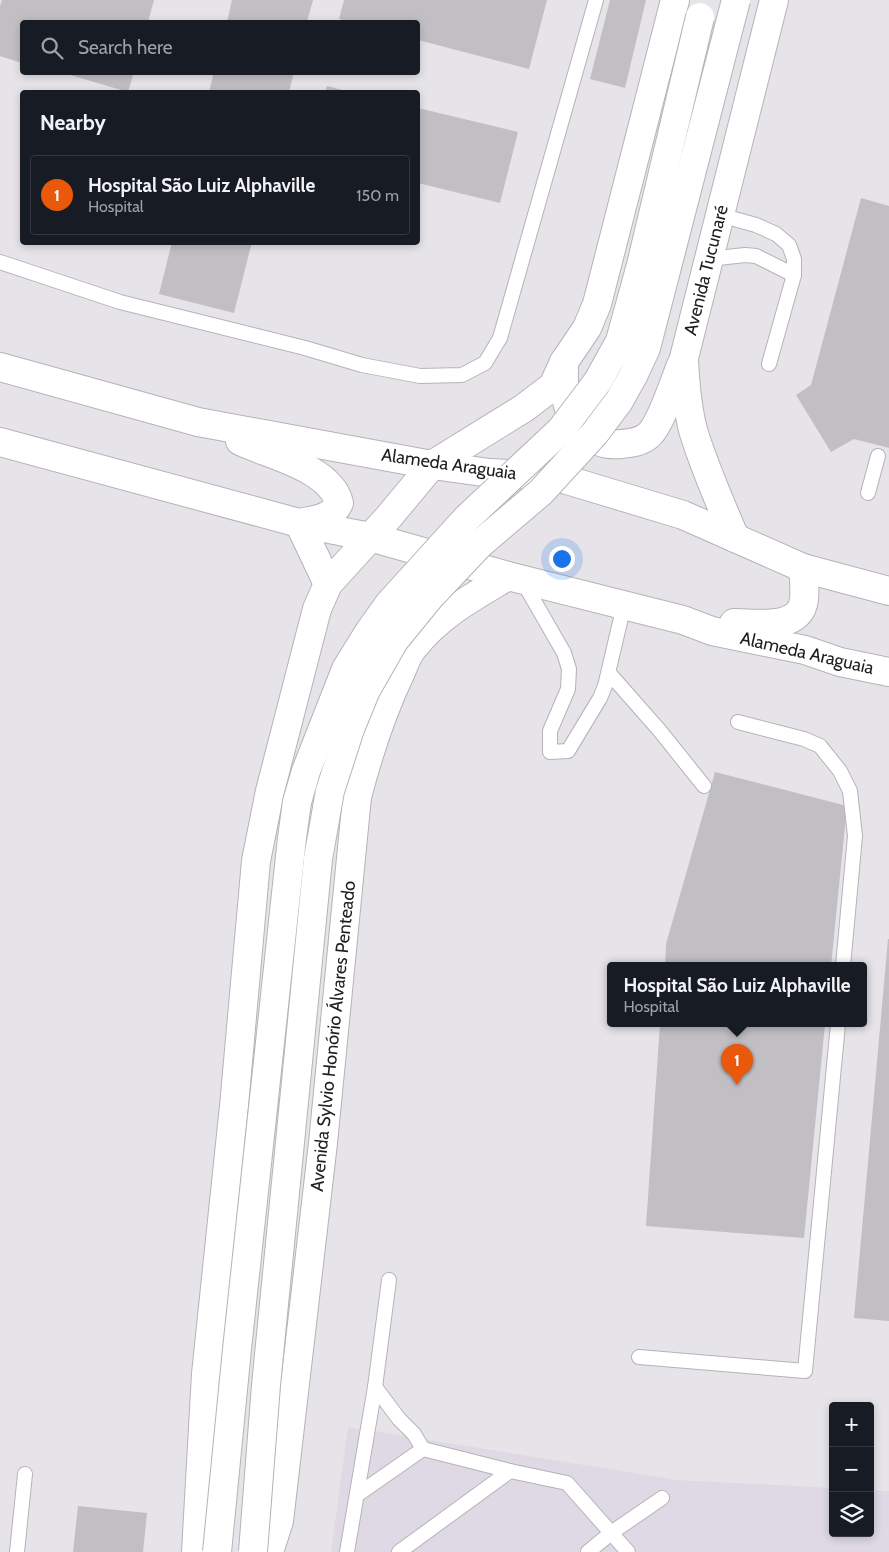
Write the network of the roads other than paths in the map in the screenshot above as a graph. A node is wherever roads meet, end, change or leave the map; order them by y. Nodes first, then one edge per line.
1 (596, 0) edge
2 (675, 0) edge
3 (736, 0) edge
4 (774, 0) edge
5 (702, 8) edge
6 (720, 215) junction
7 (709, 259) junction
8 (0, 262) edge
9 (794, 276) junction
10 (684, 358) junction
11 (564, 362) junction
12 (768, 364) dead end
13 (0, 367) edge
14 (198, 422) junction
15 (0, 442) edge
16 (878, 456) dead end
17 (432, 465) junction
18 (868, 493) dead end
19 (299, 523) junction
20 (370, 537) junction
21 (735, 538) junction
22 (803, 568) junction
23 (515, 578) junction
24 (328, 584) junction
25 (889, 591) edge
26 (624, 605) junction
27 (683, 620) junction
28 (889, 672) edge
29 (608, 673) junction
30 (738, 722) dead end
31 (704, 786) dead end
32 (267, 808) junction
33 (354, 824) junction
34 (843, 962) edge
35 (838, 1027) edge
36 (388, 1280) dead end
37 (639, 1357) dead end
38 (375, 1387) junction
39 (423, 1449) junction
40 (510, 1471) junction
41 (25, 1474) dead end
42 (357, 1495) junction
43 (662, 1498) dead end
44 (278, 1521) junction
45 (611, 1533) junction
46 (17, 1552) edge
47 (196, 1552) edge
48 (217, 1552) edge
49 (254, 1552) edge
50 (269, 1552) edge
51 (281, 1552) edge
52 (347, 1552) edge
53 (399, 1552) edge
54 (588, 1552) edge
55 (628, 1552) edge

1 - 8 lane
2 - 11 street
3 - 49 street, bridge
4 - 6 street, Avenida Tucunaré
5 - 48 street, bridge
6 - 7 street, Avenida Tucunaré
6 - 9 lane
7 - 9 lane
7 - 10 street, Avenida Tucunaré
9 - 12 lane
10 - 11 street
10 - 21 street, Avenida Tucunaré
11 - 17 street
13 - 14 street, Alameda Araguaia
14 - 17 street, Alameda Araguaia
14 - 19 street
15 - 19 street, Alameda Araguaia
16 - 18 lane
17 - 20 street
17 - 21 street, Alameda Araguaia
19 - 20 street, Alameda Araguaia
19 - 24 street
20 - 23 street, Alameda Araguaia
20 - 24 street
21 - 22 street, Alameda Araguaia
22 - 25 street, Alameda Araguaia
22 - 27 street
23 - 26 street, Alameda Araguaia
23 - 29 lane
23 - 33 street, Avenida Sylvio Honório Álvares Penteado
24 - 32 street
26 - 27 street, Alameda Araguaia
26 - 29 lane
27 - 28 street, Alameda Araguaia
29 - 31 lane
30 - 34 lane
32 - 33 street
32 - 47 street
33 - 44 street, Avenida Sylvio Honório Álvares Penteado
35 - 37 lane
36 - 38 lane
38 - 39 lane
38 - 42 lane
39 - 40 lane
39 - 42 lane
40 - 45 lane
40 - 53 lane
41 - 46 lane
42 - 52 lane
43 - 45 lane
44 - 50 street, Avenida Sylvio Honório Álvares Penteado
44 - 51 street
45 - 54 lane
45 - 55 lane

